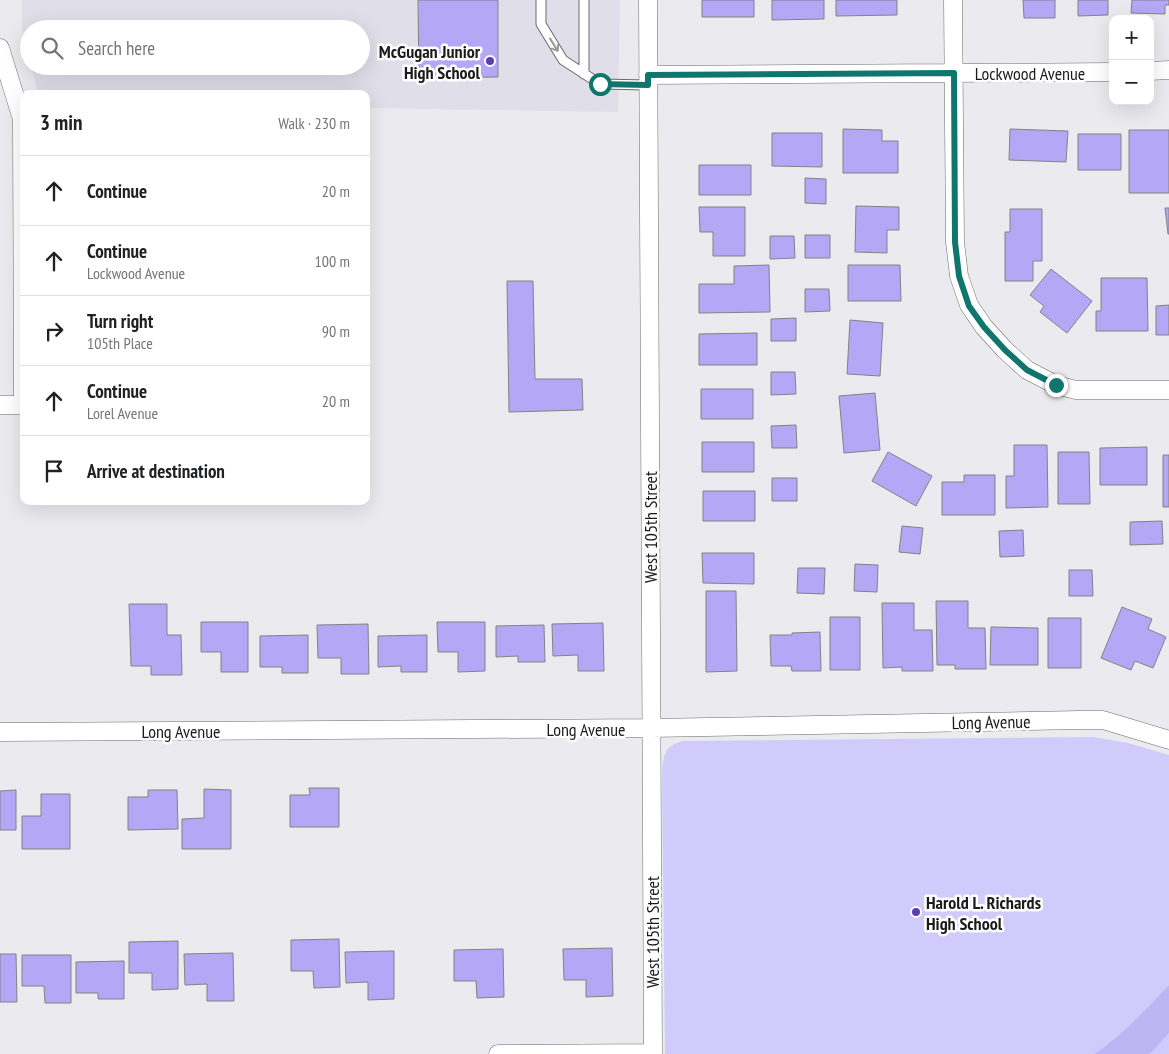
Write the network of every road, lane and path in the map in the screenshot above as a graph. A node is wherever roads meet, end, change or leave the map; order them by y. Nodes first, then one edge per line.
1 (541, 0) edge
2 (584, 0) edge
3 (648, 0) edge
4 (953, 0) edge
5 (0, 48) edge
6 (1169, 70) edge
7 (1109, 72) edge
8 (1154, 72) edge
9 (954, 73) junction
10 (584, 74) junction
11 (5, 78) edge
12 (648, 80) junction
13 (20, 114) edge
14 (1169, 390) edge
15 (0, 405) edge
16 (20, 405) edge
17 (651, 728) junction
18 (0, 732) edge
19 (1169, 740) edge
20 (653, 1053) edge
21 (498, 1054) edge

1 -> 10 lane
2 - 10 lane
3 - 12 street, West 105th Street
4 - 9 street
5 - 11 street
6 - 8 street
7 - 9 street, Lockwood Avenue
9 - 12 street, Lockwood Avenue
9 - 14 street
10 - 12 lane
11 - 13 street
12 - 17 street, West 105th Street
15 - 16 street
17 - 18 street, Long Avenue
17 - 19 street, Long Avenue
17 - 20 street, West 105th Street
20 - 21 street

